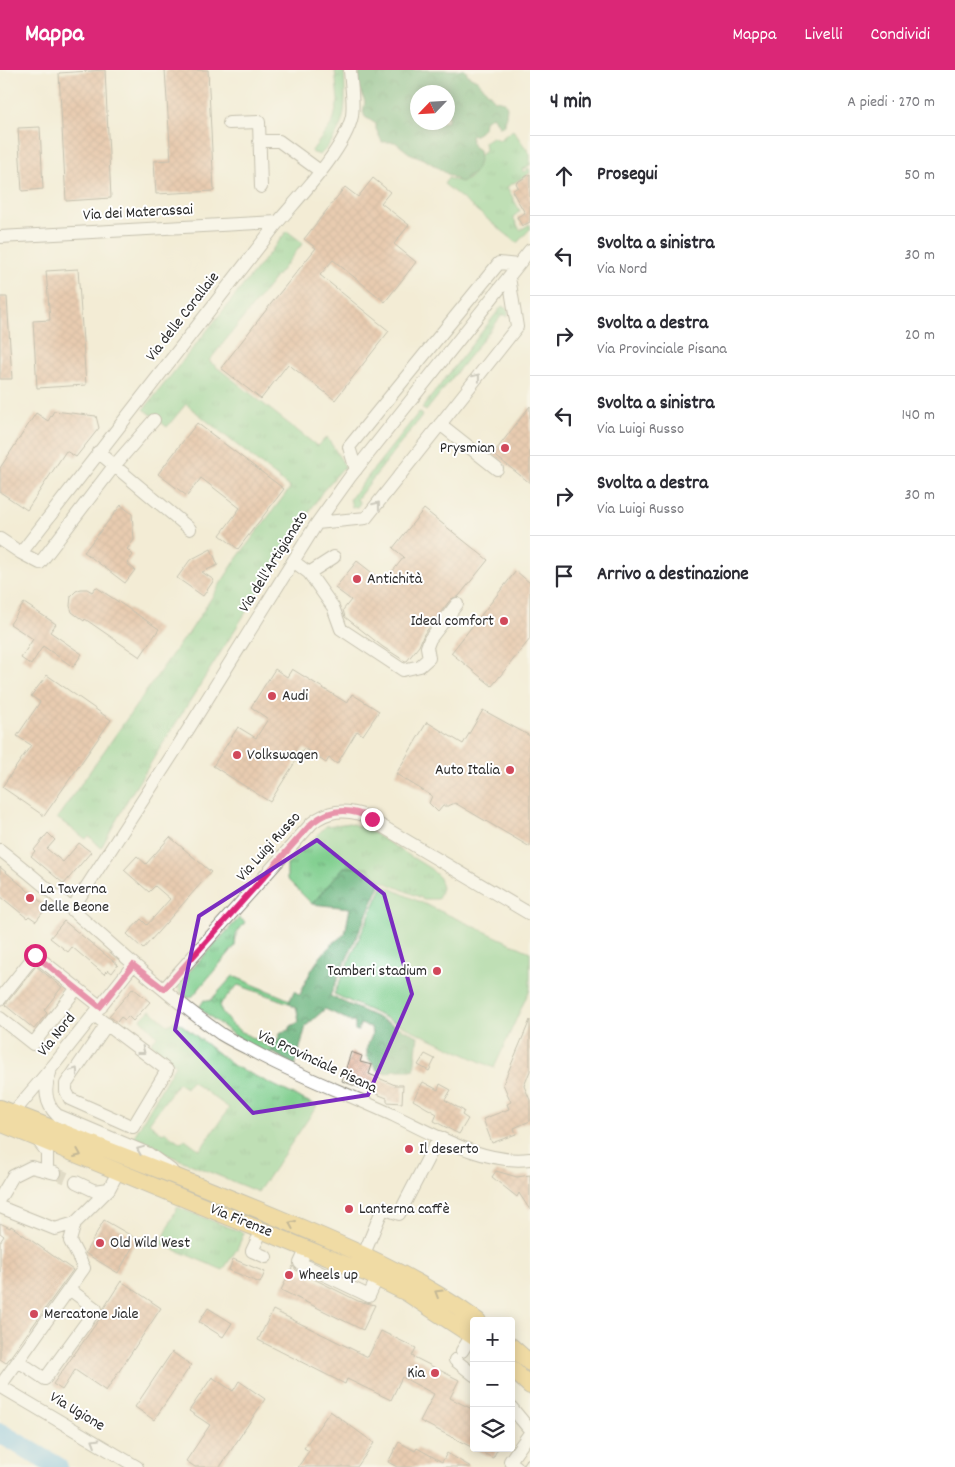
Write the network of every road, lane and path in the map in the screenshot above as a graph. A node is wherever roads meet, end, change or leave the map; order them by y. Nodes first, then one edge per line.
1 (350, 70) edge
2 (229, 123) dead end
3 (259, 141) junction
4 (320, 170) junction
5 (261, 187) dead end
6 (278, 222) junction
7 (0, 236) edge
8 (530, 250) edge
9 (518, 265) junction
10 (509, 277) junction
11 (154, 420) dead end
12 (440, 424) junction
13 (98, 452) junction
14 (114, 466) junction
15 (496, 469) dead end
16 (356, 470) junction
17 (317, 523) junction
18 (190, 529) dead end
19 (0, 539) edge
20 (21, 552) junction
21 (334, 558) dead end
22 (293, 561) junction
23 (309, 573) junction
24 (457, 604) dead end
25 (0, 850) edge
26 (72, 909) junction
27 (530, 914) edge
28 (133, 965) junction
29 (77, 988) junction
30 (164, 989) junction
31 (0, 999) edge
32 (101, 1017) junction
33 (0, 1018) edge
34 (53, 1066) junction
35 (3, 1119) edge
36 (34, 1136) junction
37 (439, 1137) junction
38 (530, 1159) edge
39 (118, 1172) junction
40 (181, 1177) junction
41 (76, 1182) tunnel mouth
42 (109, 1189) junction
43 (0, 1198) edge
44 (0, 1207) edge
45 (75, 1222) junction
46 (262, 1230) junction
47 (364, 1254) junction
48 (266, 1257) dead end
49 (69, 1289) junction
50 (470, 1326) edge
51 (470, 1328) edge
52 (470, 1338) edge
53 (515, 1350) edge
54 (18, 1361) junction
55 (530, 1363) edge
56 (470, 1370) edge
57 (515, 1372) edge
58 (0, 1386) edge
59 (530, 1386) edge
60 (515, 1413) edge
61 (530, 1431) edge
62 (137, 1467) edge
63 (516, 1467) edge

1 - 4 street, Via delle Corallaie
2 - 3 street
3 - 4 street
3 - 5 street
4 - 6 street, Via delle Corallaie
6 - 7 street, Via dei Materassai
6 - 13 street, Via delle Corallaie
8 - 9 street, Via dell'Artigianato
9 - 10 street, Via dell'Artigianato
9 - 16 street
12 -> 10 street
10 - 16 street, Via dell'Artigianato
11 - 14 street
12 - 15 street
17 -> 12 street
13 - 14 street
13 - 20 street, Via delle Corallaie
14 - 18 street
14 - 20 street
16 - 17 street, Via dell'Artigianato
17 - 22 street, Via dell'Artigianato
19 - 20 street
21 - 23 street
22 - 23 street
22 - 26 street, Via dell'Artigianato
23 - 24 street
25 - 26 street, Via Provinciale Pisana
26 - 28 street, Via Provinciale Pisana
27 - 30 street, Via Luigi Russo
28 - 30 street, Via Provinciale Pisana
28 - 32 street, Via Nord
29 - 31 street
29 - 32 street
29 - 33 street
30 - 37 street, Via Provinciale Pisana
32 -> 32 street
32 - 34 street, Via Nord
34 - 35 street, Via Nord
40 -> 34 street, Via Firenze
35 - 36 main road, Via Firenze
35 - 40 main road, Via Firenze
36 -> 39 main road, Via Firenze
36 - 43 street
37 - 38 street, Via Provinciale Pisana
37 - 47 street
39 - 42 street
39 - 46 main road, Via Firenze
47 -> 40 main road, Via Firenze
41 - 42 street
42 - 45 street
44 - 45 street
45 - 49 street
46 - 48 street
46 - 51 main road, Via Firenze
50 -> 47 main road, Via Firenze
49 - 54 street
49 - 54 street
52 - 56 street
53 - 55 main road
54 - 58 street
57 - 59 main road
62 -> 58 street, Via Ugione
60 - 61 street
61 - 63 street

